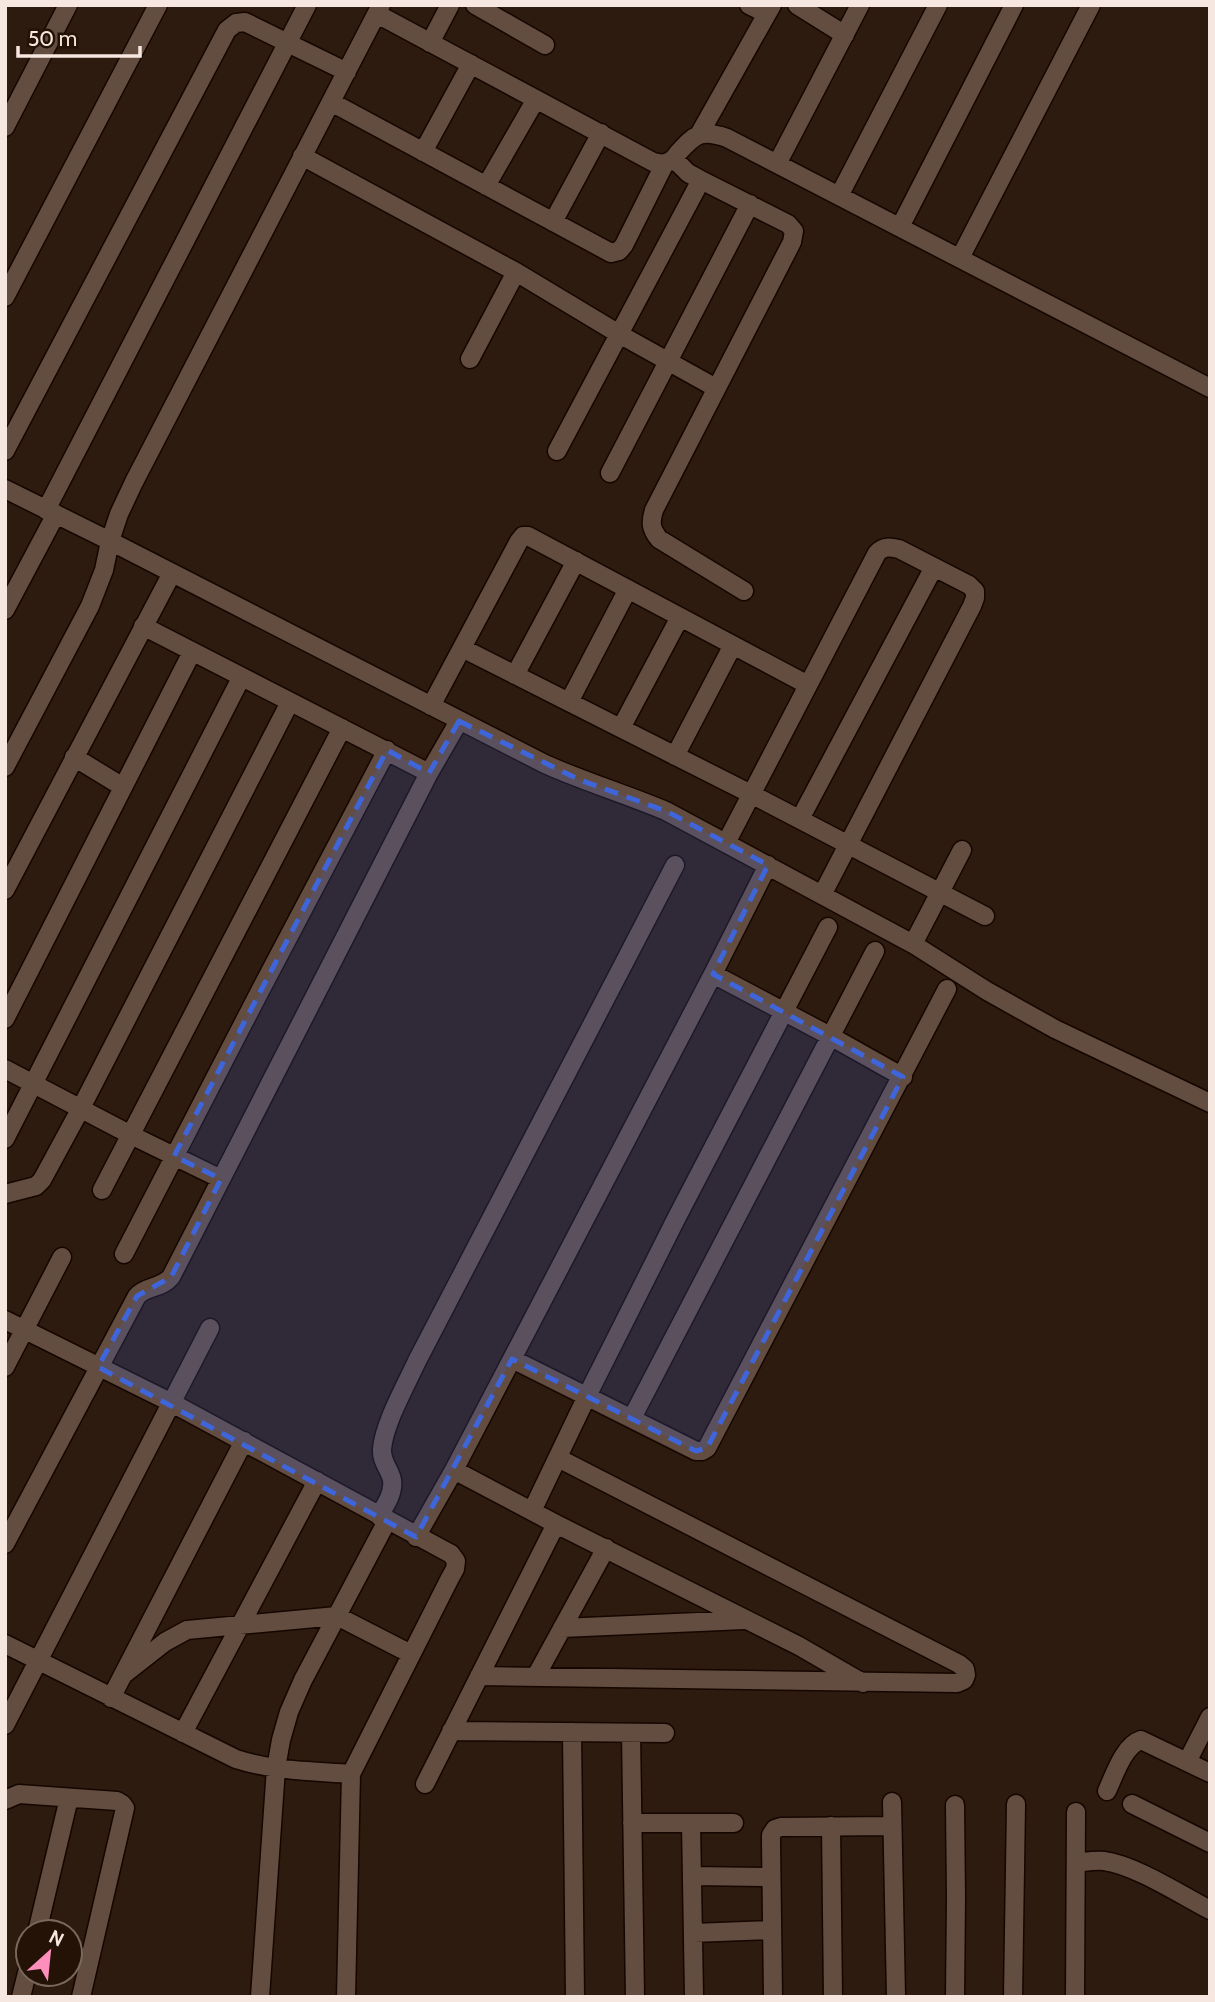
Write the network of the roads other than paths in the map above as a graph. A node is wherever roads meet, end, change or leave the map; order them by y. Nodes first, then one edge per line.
1 (68, 5) edge
2 (158, 5) edge
3 (307, 5) edge
4 (450, 5) edge
5 (475, 5) edge
6 (750, 5) edge
7 (860, 5) edge
8 (937, 5) edge
9 (1014, 5) edge
10 (1091, 5) edge
11 (799, 6) edge
12 (379, 10) edge
13 (769, 10) edge
14 (845, 35) junction
15 (430, 43) junction
16 (287, 44) junction
17 (545, 44) dead end
18 (471, 64) junction
19 (347, 72) junction
20 (536, 99) junction
21 (331, 102) junction
22 (5, 127) edge
23 (601, 133) junction
24 (700, 133) junction
25 (423, 152) junction
26 (302, 156) junction
27 (669, 161) junction
28 (776, 164) junction
29 (701, 180) junction
30 (486, 186) junction
31 (839, 195) junction
32 (750, 204) junction
33 (553, 222) junction
34 (900, 227) junction
35 (960, 258) junction
36 (516, 272) junction
37 (5, 297) edge
38 (619, 334) junction
39 (470, 359) dead end
40 (668, 362) junction
41 (716, 388) junction
42 (1210, 388) edge
43 (5, 451) edge
44 (557, 451) dead end
45 (610, 474) dead end
46 (5, 489) edge
47 (51, 512) junction
48 (110, 541) junction
49 (576, 562) junction
50 (934, 567) junction
51 (172, 573) junction
52 (628, 589) junction
53 (744, 591) dead end
54 (5, 610) edge
55 (680, 617) junction
56 (143, 626) junction
57 (733, 645) junction
58 (461, 648) junction
59 (192, 652) junction
60 (515, 675) junction
61 (242, 678) junction
62 (808, 685) junction
63 (290, 702) junction
64 (569, 702) junction
65 (431, 706) junction
66 (459, 721) junction
67 (342, 728) junction
68 (621, 728) junction
69 (387, 750) junction
70 (675, 756) junction
71 (74, 757) junction
72 (5, 767) edge
73 (429, 774) junction
74 (123, 787) junction
75 (751, 794) junction
76 (800, 819) junction
77 (726, 843) junction
78 (848, 844) junction
79 (962, 850) dead end
80 (675, 864) dead end
81 (768, 866) junction
82 (5, 890) edge
83 (940, 892) junction
84 (822, 895) junction
85 (985, 916) dead end
86 (828, 928) dead end
87 (913, 944) junction
88 (875, 951) dead end
89 (713, 974) junction
90 (947, 989) dead end
91 (785, 1013) junction
92 (5, 1019) edge
93 (830, 1036) junction
94 (5, 1069) edge
95 (903, 1077) junction
96 (34, 1084) junction
97 (1210, 1103) edge
98 (81, 1108) junction
99 (131, 1135) junction
100 (5, 1139) edge
101 (174, 1156) junction
102 (222, 1179) junction
103 (102, 1190) dead end
104 (5, 1194) edge
105 (124, 1254) dead end
106 (62, 1257) dead end
107 (5, 1320) edge
108 (210, 1328) dead end
109 (25, 1330) junction
110 (512, 1359) junction
111 (5, 1367) edge
112 (98, 1367) junction
113 (587, 1396) junction
114 (172, 1403) junction
115 (632, 1418) junction
116 (244, 1441) junction
117 (558, 1458) junction
118 (454, 1470) junction
119 (317, 1481) junction
120 (532, 1511) junction
121 (383, 1519) junction
122 (556, 1524) junction
123 (416, 1536) junction
124 (5, 1544) edge
125 (606, 1548) junction
126 (337, 1616) junction
127 (747, 1620) junction
128 (240, 1625) junction
129 (562, 1628) junction
130 (5, 1644) edge
131 (411, 1654) junction
132 (38, 1661) junction
133 (123, 1675) junction
134 (479, 1676) junction
135 (536, 1676) junction
136 (863, 1683) junction
137 (111, 1698) junction
138 (1210, 1717) edge
139 (5, 1725) edge
140 (451, 1731) junction
141 (572, 1732) junction
142 (183, 1733) junction
143 (631, 1733) junction
144 (665, 1733) dead end
145 (1187, 1762) junction
146 (276, 1768) junction
147 (1210, 1773) edge
148 (351, 1774) junction
149 (425, 1784) dead end
150 (1107, 1791) dead end
151 (69, 1798) junction
152 (5, 1800) edge
153 (892, 1802) dead end
154 (1016, 1804) dead end
155 (1132, 1804) dead end
156 (955, 1805) dead end
157 (1076, 1812) dead end
158 (632, 1823) junction
159 (691, 1823) junction
160 (734, 1823) dead end
161 (831, 1826) junction
162 (892, 1826) junction
163 (1210, 1843) edge
164 (1076, 1863) junction
165 (692, 1876) junction
166 (771, 1877) junction
167 (1210, 1910) edge
168 (40, 1918) edge
169 (772, 1930) junction
170 (693, 1933) junction
171 (81, 1997) edge
172 (260, 1997) edge
173 (346, 1997) edge
174 (575, 1997) edge
175 (635, 1997) edge
176 (694, 1997) edge
177 (773, 1997) edge
178 (834, 1997) edge
179 (896, 1997) edge
180 (954, 1997) edge
181 (1013, 1997) edge
182 (1075, 1997) edge

1 - 22 street
2 - 37 street
3 - 16 street
4 - 15 street
5 - 17 street
6 - 13 street
7 - 14 street
8 - 31 street
9 - 34 street
10 - 35 street
11 - 14 street
12 - 15 street
12 - 19 street
13 - 24 street
14 - 28 street
15 - 18 street
16 - 19 street
16 - 43 street
16 - 47 street
18 - 20 street
18 - 25 street
19 - 21 street
20 - 23 street
20 - 30 street
21 - 25 street
21 - 26 street
23 - 27 street
23 - 33 street
24 - 27 street
24 - 28 street
25 - 30 street
26 - 36 street
26 - 48 street
27 - 29 street
27 - 33 street
28 - 31 street
29 - 32 street
29 - 38 street
30 - 33 street
31 - 34 street
32 - 40 street
32 - 41 street
34 - 35 street
35 - 42 street
36 - 38 street
36 - 39 street
38 - 40 street
38 - 44 street
40 - 41 street
40 - 45 street
41 - 53 street
46 - 47 street
47 - 48 street
47 - 54 street
48 - 51 street
48 - 72 street
49 - 52 street
49 - 58 street
49 - 60 street
50 - 62 street
50 - 76 street
50 - 78 street
51 - 56 street
51 - 65 street
52 - 55 street
52 - 64 street
55 - 57 street
55 - 68 street
56 - 59 street
56 - 71 street
57 - 62 street
57 - 70 street
58 - 60 street
58 - 65 street
59 - 61 street
59 - 74 street
60 - 64 street
61 - 63 street
61 - 96 street
62 - 75 street
63 - 67 street
63 - 98 street
64 - 68 street
65 - 66 street
66 - 73 street
66 - 77 street
67 - 69 street
67 - 99 street
68 - 70 street
69 - 73 street
69 - 101 street
70 - 75 street
71 - 74 street
71 - 82 street
73 - 102 street
74 - 92 street
75 - 76 street
75 - 77 street
76 - 78 street
77 - 81 street
78 - 83 street
78 - 84 street
79 - 83 street
80 - 121 street
81 - 84 street
81 - 89 street
83 - 85 street
83 - 87 street
84 - 87 street
86 - 91 street
87 - 97 street
88 - 93 street
89 - 91 street
89 - 110 street
90 - 95 street
91 - 93 street
91 - 113 street
93 - 95 street
93 - 115 street
94 - 96 street
95 - 115 street
96 - 98 street
96 - 100 street
98 - 99 street
98 - 104 street
99 - 101 street
99 - 103 street
101 - 102 street
101 - 105 street
102 - 112 street
106 - 109 street
107 - 109 street
108 - 114 street
109 - 111 street
109 - 112 street
110 - 113 street
110 - 118 street
112 - 114 street
112 - 124 street
113 - 115 street
113 - 117 street
114 - 116 street
114 - 132 street
116 - 119 street
116 - 133 street
117 - 120 street
117 - 136 street
118 - 120 street
118 - 123 street
119 - 121 street
119 - 128 street
120 - 122 street
121 - 123 street
121 - 126 street
122 - 125 street
122 - 134 street
123 - 131 street
125 - 127 street
125 - 129 street
126 - 128 street
126 - 131 street
126 - 146 street
127 - 129 street
127 - 136 street
128 - 133 street
128 - 142 street
129 - 135 street
130 - 132 street
131 - 148 street
132 - 137 street
132 - 139 street
133 - 137 street
134 - 135 street
134 - 140 street
135 - 136 street
137 - 142 street
138 - 145 street
140 - 141 street
140 - 149 street
141 - 143 street
141 - 174 street
142 - 146 street
143 - 144 street
143 - 158 street
145 - 147 street
145 - 150 street
146 - 148 street
146 - 172 street
148 - 173 street
151 - 152 street
151 - 168 street
151 - 171 street
153 - 162 street
154 - 181 street
155 - 163 street
156 - 180 street
157 - 164 street
158 - 159 street
158 - 175 street
159 - 160 street
159 - 165 street
161 - 162 street
161 - 166 street
161 - 178 street
162 - 179 street
164 - 167 street
164 - 182 street
165 - 166 street
165 - 170 street
166 - 169 street
169 - 170 street
169 - 177 street
170 - 176 street

